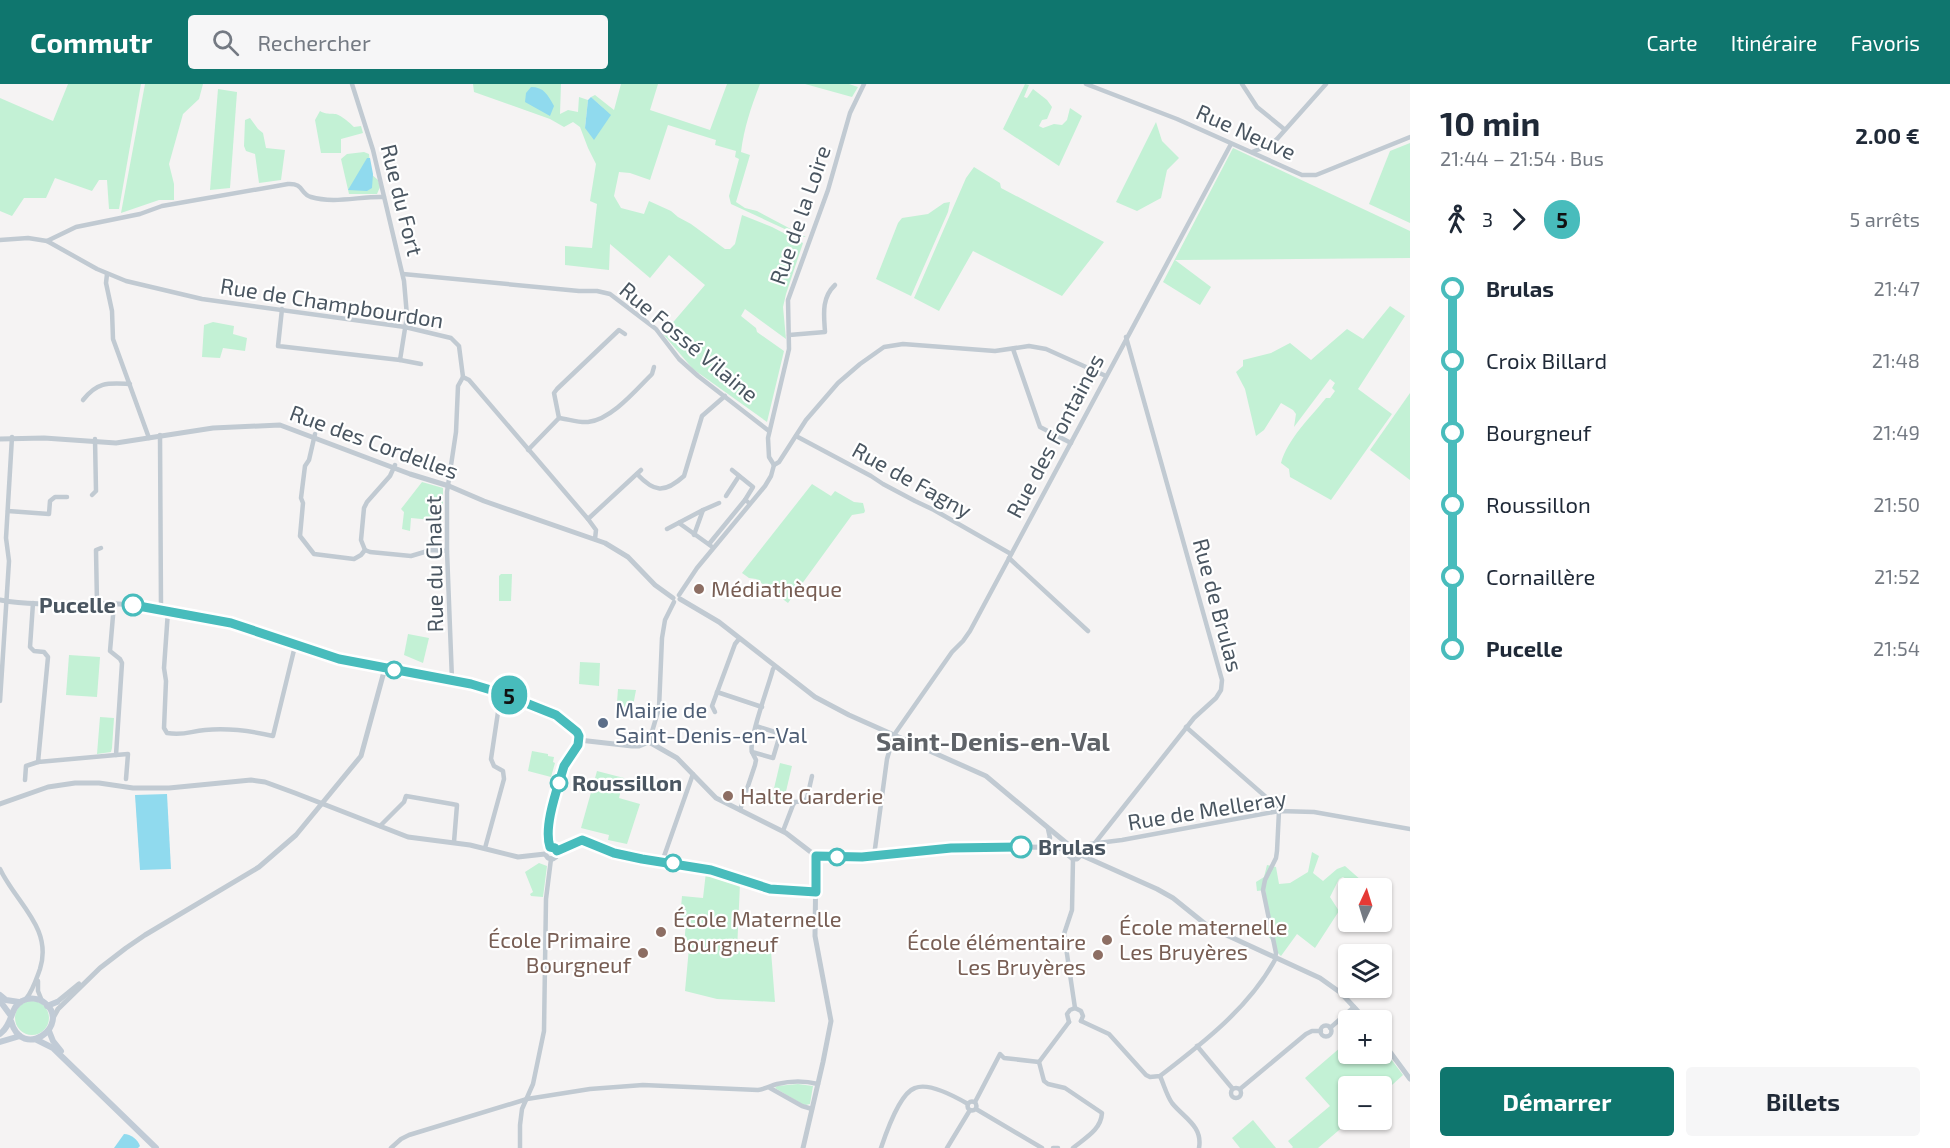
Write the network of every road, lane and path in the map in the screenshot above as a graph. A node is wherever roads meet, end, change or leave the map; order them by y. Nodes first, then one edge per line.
1 (352, 84) edge
2 (864, 84) edge
3 (1086, 84) edge
4 (1242, 84) edge
5 (1326, 84) edge
6 (1284, 129) junction
7 (1410, 137) edge
8 (1231, 144) junction
9 (1252, 152) junction
10 (384, 197) junction
11 (0, 240) edge
12 (47, 241) junction
13 (107, 274) junction
14 (403, 274) junction
15 (835, 285) dead end
16 (282, 309) junction
17 (405, 327) junction
18 (626, 334) dead end
19 (789, 335) junction
20 (1126, 337) junction
21 (1013, 349) junction
22 (400, 360) junction
23 (421, 364) dead end
24 (654, 367) dead end
25 (1106, 376) junction
26 (463, 377) junction
27 (130, 384) junction
28 (725, 396) junction
29 (83, 400) dead end
30 (559, 418) junction
31 (769, 431) junction
32 (160, 435) junction
33 (314, 435) junction
34 (796, 436) junction
35 (12, 438) junction
36 (149, 438) junction
37 (0, 439) edge
38 (95, 440) junction
39 (1071, 443) junction
40 (528, 450) junction
41 (774, 465) junction
42 (394, 467) junction
43 (732, 470) dead end
44 (739, 476) junction
45 (449, 486) junction
46 (92, 495) dead end
47 (726, 496) dead end
48 (67, 497) dead end
49 (747, 502) junction
50 (719, 503) dead end
51 (703, 510) junction
52 (8, 511) junction
53 (588, 519) junction
54 (679, 523) junction
55 (667, 530) dead end
56 (694, 535) junction
57 (595, 539) junction
58 (711, 546) junction
59 (101, 548) dead end
60 (365, 550) junction
61 (447, 551) junction
62 (1010, 556) junction
63 (677, 598) junction
64 (0, 600) edge
65 (7, 602) junction
66 (33, 603) junction
67 (97, 604) junction
68 (114, 604) junction
69 (164, 610) junction
70 (1088, 631) dead end
71 (739, 639) junction
72 (295, 645) junction
73 (775, 667) junction
74 (385, 668) junction
75 (452, 680) junction
76 (717, 692) junction
77 (501, 693) junction
78 (0, 700) edge
79 (762, 707) junction
80 (715, 712) dead end
81 (756, 726) junction
82 (1186, 727) junction
83 (894, 735) junction
84 (579, 740) junction
85 (650, 742) junction
86 (752, 752) junction
87 (116, 755) junction
88 (39, 762) junction
89 (693, 774) junction
90 (812, 776) dead end
91 (126, 779) dead end
92 (25, 780) dead end
93 (323, 803) junction
94 (0, 804) edge
95 (740, 810) junction
96 (1279, 812) junction
97 (380, 826) junction
98 (1048, 829) junction
99 (1410, 829) edge
100 (783, 831) junction
101 (454, 842) junction
102 (1095, 843) junction
103 (550, 847) junction
104 (1041, 847) junction
105 (485, 848) junction
106 (1069, 848) junction
107 (557, 851) junction
108 (1081, 852) junction
109 (545, 854) junction
110 (816, 856) junction
111 (874, 856) junction
112 (551, 859) junction
113 (1073, 859) junction
114 (662, 862) junction
115 (0, 869) edge
116 (816, 892) junction
117 (1276, 958) junction
118 (98, 970) junction
119 (39, 971) junction
120 (0, 994) edge
121 (0, 1001) edge
122 (23, 1001) junction
123 (57, 1002) joint
124 (45, 1003) junction
125 (9, 1005) junction
126 (1354, 1007) junction
127 (1074, 1008) junction
128 (1357, 1010) edge
129 (11, 1018) junction
130 (52, 1020) junction
131 (1081, 1021) junction
132 (1070, 1022) junction
133 (1330, 1028) junction
134 (49, 1030) junction
135 (1321, 1031) junction
136 (0, 1034) edge
137 (20, 1036) junction
138 (35, 1039) junction
139 (0, 1042) edge
140 (1197, 1046) junction
141 (1392, 1055) edge
142 (1039, 1062) junction
143 (75, 1068) junction
144 (1160, 1076) junction
145 (1410, 1080) edge
146 (818, 1084) junction
147 (770, 1088) junction
148 (1232, 1088) junction
149 (1240, 1089) junction
150 (527, 1099) junction
151 (975, 1102) junction
152 (968, 1104) junction
153 (812, 1109) junction
154 (973, 1110) junction
155 (156, 1148) edge
156 (391, 1148) edge
157 (520, 1148) edge
158 (803, 1148) edge
159 (881, 1148) edge
160 (947, 1148) edge
161 (1042, 1148) edge
162 (1053, 1148) edge
163 (1058, 1148) edge
164 (1073, 1148) edge
165 (1199, 1148) edge

1 - 10 street, Rue du Fort
2 - 19 street, Rue de la Loire
3 - 8 street, Rue Neuve
4 - 6 street
5 - 6 street
6 - 9 street
7 - 9 street, Rue Neuve
8 - 9 street, Rue Neuve
8 - 20 street, Rue des Fontaines
10 - 12 street
10 - 14 street, Rue du Fort
11 - 12 street, Rue de Champbourdon
12 - 13 street, Rue de Champbourdon
13 - 16 street, Rue de Champbourdon
13 - 27 street
14 - 17 street, Rue du Fort
14 - 28 street, Rue Fossé Vilaine
15 - 19 street
16 - 17 street, Rue de Champbourdon
16 - 22 street
17 - 22 street, Rue du Fort
17 - 26 street, Rue de Champbourdon
18 - 30 street
19 - 31 street, Rue de la Loire
20 - 25 street, Rue des Fontaines
20 - 82 street, Rue de Brulas
21 - 25 street
21 - 34 street
21 - 39 street
22 - 23 street
24 - 30 street
25 - 39 street, Rue des Fontaines
26 - 40 street
26 - 45 street, Rue du Chalet
27 - 29 street
27 - 36 street
28 - 31 street, Rue Fossé Vilaine
28 - 53 street
30 - 40 street
31 - 41 street, Rue de la Loire
32 - 33 street, Rue des Cordelles
32 - 36 street, Rue des Cordelles
32 - 69 street
33 - 42 street, Rue des Cordelles
33 - 60 street
34 - 41 street
34 - 62 street, Rue de Fagny
35 - 37 street, Rue des Cordelles
35 - 38 street, Rue des Cordelles
35 - 52 street
36 - 38 street, Rue des Cordelles
38 - 46 street
39 - 62 street, Rue des Fontaines
40 - 53 street
41 - 49 street
42 - 45 street, Rue des Cordelles
42 - 60 street
43 - 44 street
44 - 47 street
44 - 49 street
45 - 57 street, Rue des Cordelles
45 - 61 street, Rue du Chalet
48 - 52 street
49 - 58 street
50 - 51 street
51 - 54 street
51 - 56 street
52 - 65 street
53 - 57 street
54 - 55 street
54 - 56 street
56 - 58 street
57 - 63 street, Rue des Cordelles
58 - 63 street
59 - 67 street
60 - 61 street
61 - 75 street, Rue du Chalet
62 - 70 street, Rue de Fagny
62 - 83 street, Rue des Fontaines
63 - 71 street, Rue des Cordelles
63 - 85 street
64 - 65 street
65 - 66 street
65 - 78 street
66 - 67 street
66 - 88 street
67 - 68 street
68 - 69 street
68 - 87 street
69 - 72 street
69 - 72 street
71 - 73 street, Rue des Cordelles
71 - 76 street
72 - 74 street
73 - 79 street
73 - 83 street, Rue des Cordelles
74 - 75 street
74 - 93 street
75 - 77 street
76 - 79 street
76 - 80 street
77 - 84 street
77 - 105 street
79 - 81 street
81 - 86 street
81 - 86 street
82 - 96 street
82 - 102 street, Rue de Brulas
83 - 98 street, Rue des Cordelles
83 - 111 street
84 - 85 street
84 - 103 street
85 - 89 street
86 - 95 street
87 - 88 street
87 - 91 street
88 - 92 street
89 - 95 street
89 - 114 street
90 - 100 street
93 - 94 street
93 - 97 street
93 - 118 street
95 - 100 street
96 - 99 street, Rue de Melleray
96 - 102 street, Rue de Melleray
96 - 117 street
97 - 101 street
97 - 101 street
98 - 104 street
98 - 106 street, Rue des Cordelles
100 - 110 street
101 - 105 street
102 - 108 street, Rue de Melleray
103 - 107 street
103 - 109 street
104 - 106 street
104 - 111 street
105 - 109 street
106 - 108 street
106 - 113 street
107 - 112 street
107 - 114 street
108 - 113 street
108 - 117 street
109 - 112 street
110 - 111 street
110 - 116 street
112 - 150 street
113 - 127 street
114 - 116 street
115 - 119 street
116 - 146 street
117 - 126 street
117 - 140 street
118 - 123 street
118 - 130 street
119 - 122 street
119 - 124 street
120 - 125 main road
121 - 125 main road
122 - 124 main road
122 - 125 main road
122 - 129 main road
123 - 124 main road
124 - 130 main road
125 - 129 main road
126 - 128 street
126 - 133 street
127 - 131 street
127 - 132 street
129 - 136 main road
129 - 137 main road
130 - 134 main road
131 - 132 street
131 - 144 street
132 - 142 street
133 - 135 street
133 - 135 street
134 - 138 main road
134 - 143 main road
135 - 149 street
137 - 138 main road
137 - 139 main road
138 - 143 main road
140 - 144 street
140 - 148 street
141 - 145 street
142 - 151 street
142 - 164 street
143 - 155 main road
144 - 165 street
146 - 147 street
146 - 153 street
147 - 150 street
147 - 153 street
148 - 149 street
148 - 149 street
150 - 156 street
150 - 157 street
151 - 152 street
151 - 154 street
152 - 154 street
152 - 159 street
153 - 158 street
154 - 160 street
154 - 161 street
162 - 163 street

